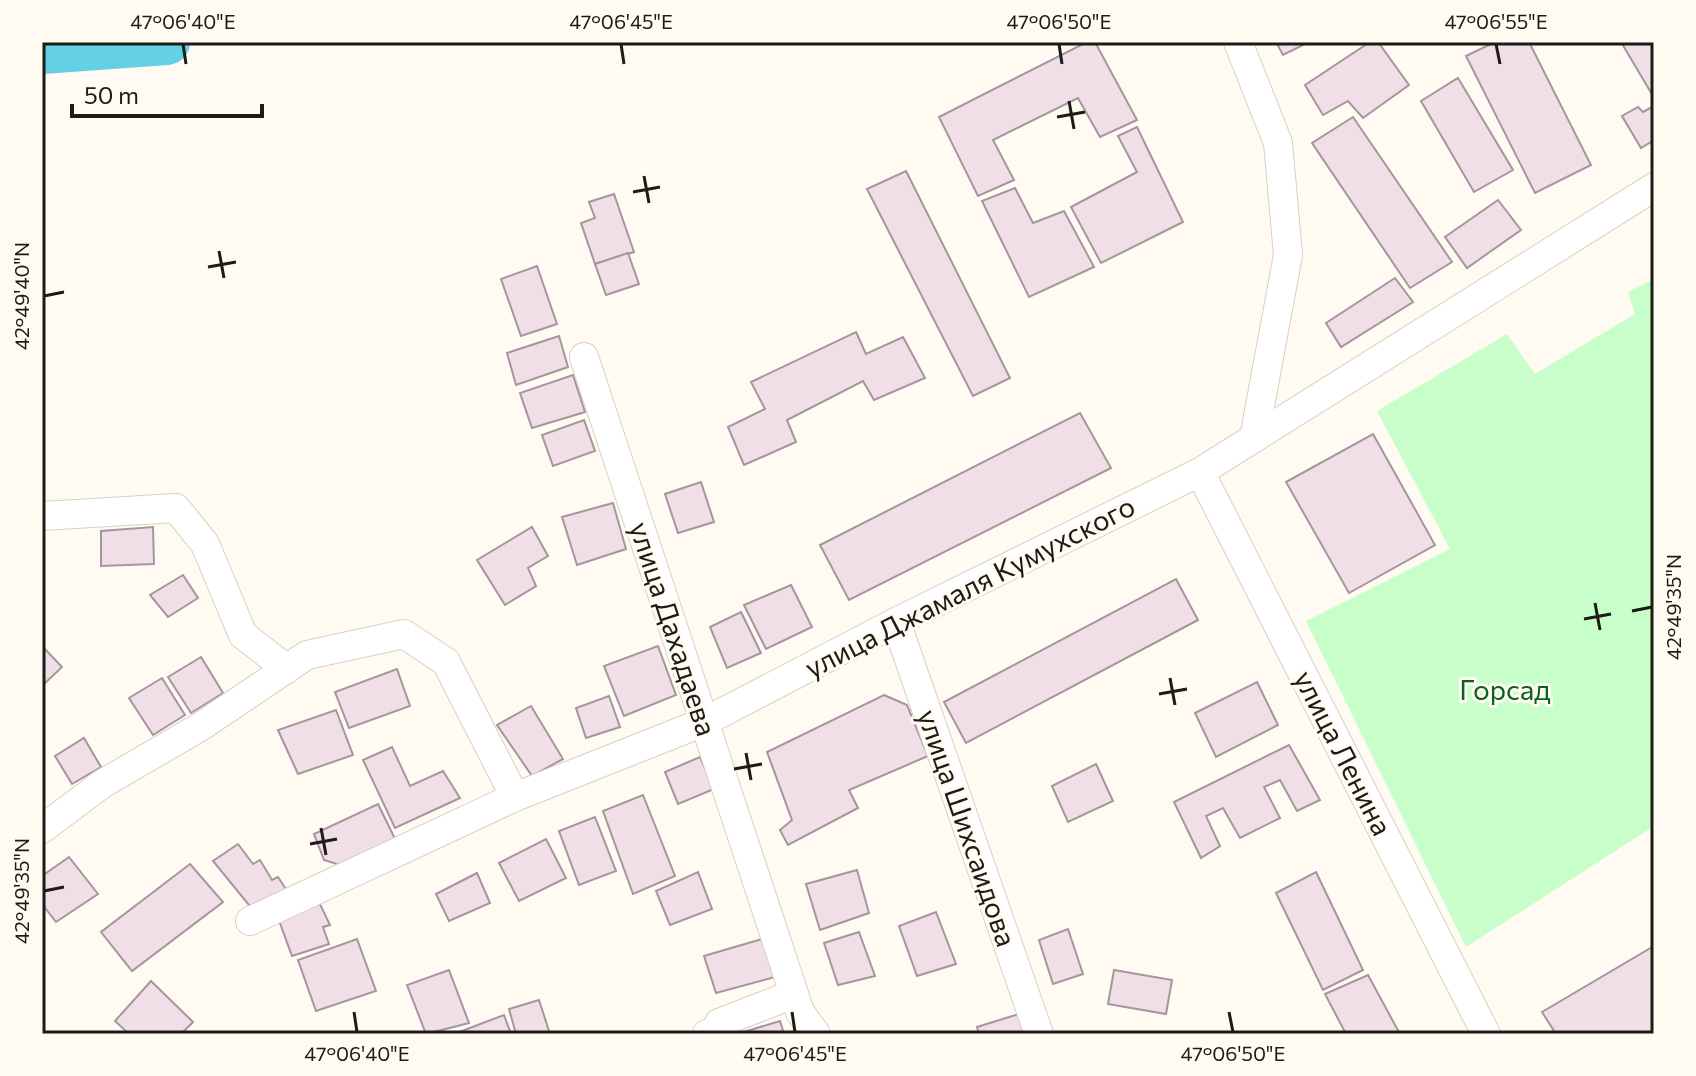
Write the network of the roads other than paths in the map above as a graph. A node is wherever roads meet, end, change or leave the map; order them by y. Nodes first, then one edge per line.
1 (1238, 42) edge
2 (1654, 187) edge
3 (584, 357) dead end
4 (1254, 438) junction
5 (1200, 472) junction
6 (42, 516) edge
7 (896, 622) junction
8 (287, 669) junction
9 (704, 722) junction
10 (515, 797) junction
11 (42, 829) edge
12 (250, 921) dead end
13 (794, 994) junction
14 (707, 1034) edge
15 (816, 1034) edge
16 (1039, 1034) edge
17 (1486, 1034) edge

1 - 4 street
2 - 4 street, улица Джамаля Кумухского
3 - 9 street, улица Дахадаева
4 - 5 street, улица Джамаля Кумухского
5 - 7 street, улица Джамаля Кумухского
5 - 17 street, улица Ленина
6 - 8 street
7 - 9 street, улица Джамаля Кумухского
7 - 16 street, улица Шихсаидова
8 - 10 street
8 - 11 street
9 - 10 street, улица Джамаля Кумухского
9 - 13 street, улица Дахадаева
10 - 12 street, улица Джамаля Кумухского
13 - 14 street
13 - 15 street, улица Дахадаева

